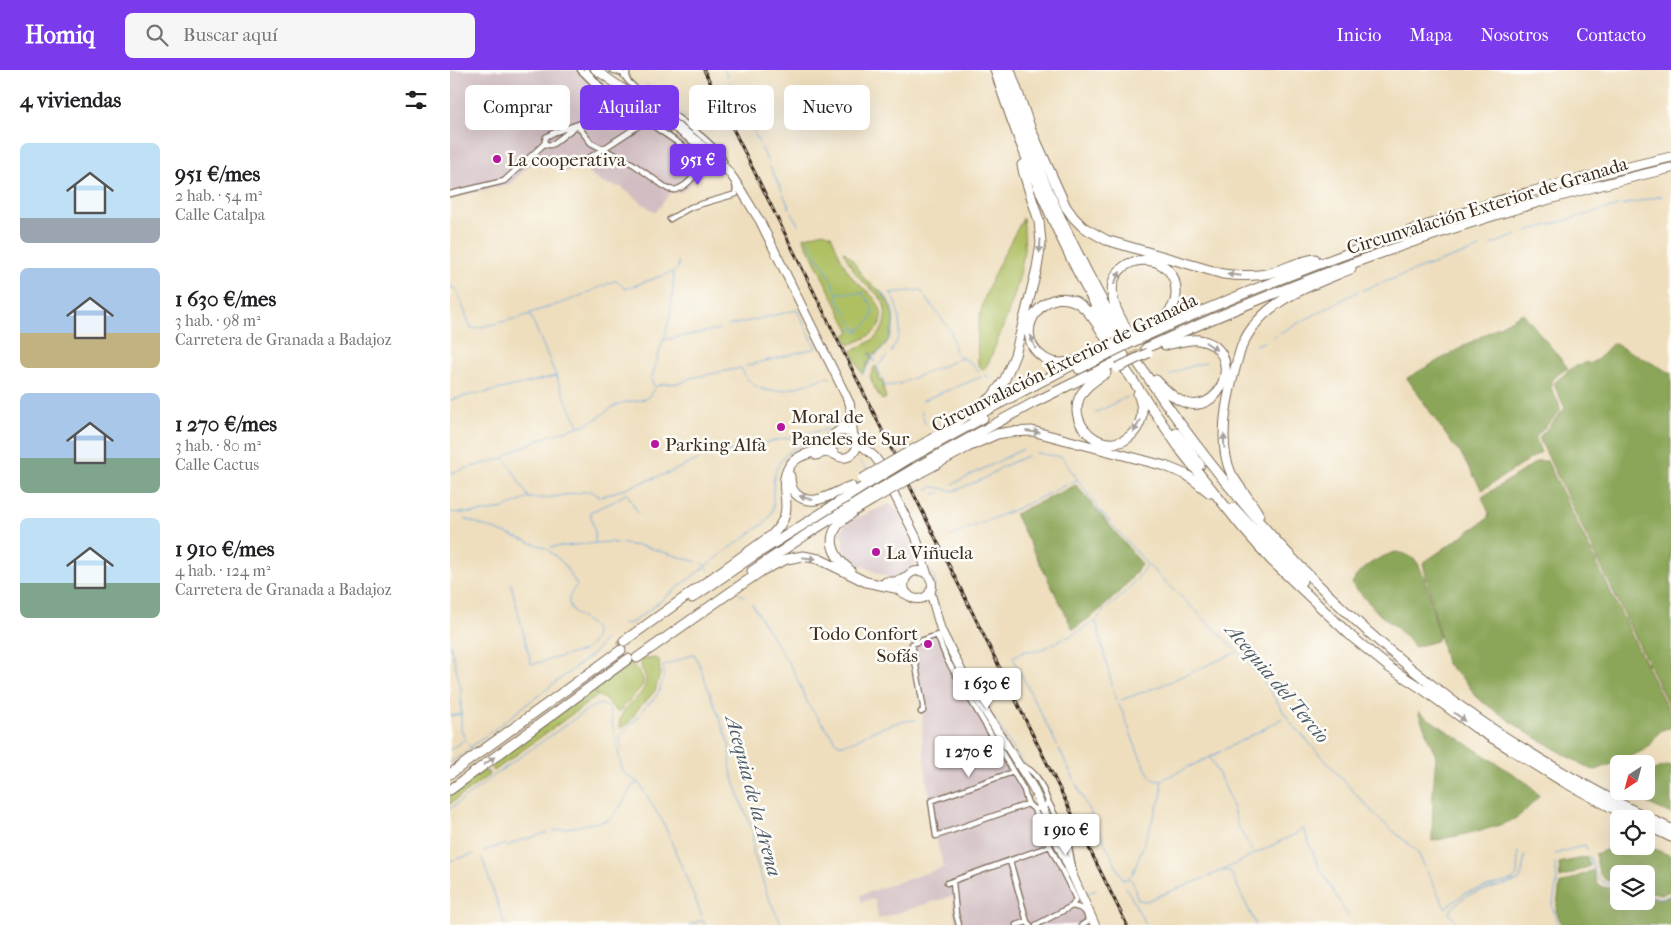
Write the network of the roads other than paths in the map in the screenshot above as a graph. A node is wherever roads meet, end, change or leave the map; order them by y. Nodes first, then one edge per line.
1 (580, 70) edge
2 (586, 70) edge
3 (596, 70) edge
4 (600, 70) edge
5 (614, 70) edge
6 (628, 70) edge
7 (990, 70) edge
8 (995, 70) edge
9 (1004, 70) edge
10 (1010, 70) edge
11 (627, 80) junction
12 (594, 85) edge
13 (599, 85) edge
14 (602, 85) edge
15 (618, 85) edge
16 (620, 85) edge
17 (627, 85) edge
18 (580, 123) edge
19 (580, 124) edge
20 (577, 125) junction
21 (679, 128) edge
22 (632, 130) edge
23 (659, 130) edge
24 (672, 130) edge
25 (675, 130) edge
26 (682, 135) junction
27 (1034, 136) junction
28 (544, 144) junction
29 (601, 149) junction
30 (1671, 157) edge
31 (580, 164) dead end
32 (724, 164) junction
33 (1022, 165) junction
34 (1671, 168) edge
35 (740, 193) junction
36 (450, 194) edge
37 (1489, 204) junction
38 (670, 219) dead end
39 (760, 221) junction
40 (1451, 230) junction
41 (1315, 259) junction
42 (1312, 285) junction
43 (1123, 323) junction
44 (1100, 328) junction
45 (1148, 328) junction
46 (1165, 345) junction
47 (1127, 351) junction
48 (1088, 357) junction
49 (1106, 373) junction
50 (1133, 380) junction
51 (1156, 380) junction
52 (852, 414) junction
53 (839, 431) junction
54 (853, 434) junction
55 (830, 440) junction
56 (930, 440) junction
57 (857, 442) junction
58 (834, 454) junction
59 (853, 454) junction
60 (874, 456) junction
61 (909, 456) junction
62 (938, 462) junction
63 (880, 464) dead end
64 (917, 471) junction
65 (864, 482) junction
66 (851, 486) junction
67 (894, 492) dead end
68 (873, 497) junction
69 (854, 512) junction
70 (1259, 515) junction
71 (1241, 526) junction
72 (760, 544) junction
73 (920, 549) junction
74 (763, 570) junction
75 (914, 571) junction
76 (927, 574) junction
77 (906, 577) junction
78 (930, 591) junction
79 (908, 595) junction
80 (921, 598) junction
81 (936, 612) junction
82 (939, 632) junction
83 (622, 646) junction
84 (632, 658) junction
85 (1424, 690) junction
86 (921, 712) dead end
87 (1018, 765) junction
88 (1013, 772) junction
89 (450, 774) edge
90 (1040, 785) junction
91 (1028, 788) junction
92 (450, 790) edge
93 (1048, 801) junction
94 (1028, 804) junction
95 (1033, 807) junction
96 (1042, 808) junction
97 (1617, 810) edge
98 (1671, 828) edge
99 (1655, 829) edge
100 (1671, 837) edge
101 (1050, 846) junction
102 (1010, 861) junction
103 (953, 882) junction
104 (947, 883) dead end
105 (1076, 888) junction
106 (1072, 906) junction
107 (1089, 914) junction
108 (1028, 923) edge
109 (959, 925) edge
110 (1016, 925) edge
111 (1036, 925) edge
112 (1083, 925) edge
113 (1095, 925) edge

1 - 12 street
2 - 13 street
3 - 15 highway, bridge
4 - 16 highway, bridge
5 - 11 street
5 - 14 street
6 - 11 street
7 - 33 highway
8 - 47 highway
9 - 47 highway
10 - 27 highway
11 - 17 street
11 - 32 street
18 - 20 street
19 - 20 street
20 - 28 street
20 - 28 street
20 - 29 street
21 - 32 highway
22 - 29 street
23 - 29 street
24 - 26 street
25 - 26 street
26 - 32 street
41 -> 27 highway
27 - 43 highway
28 - 36 street
29 - 31 street
30 - 37 highway, Circunvalación Exterior de Granada
32 - 35 highway
32 - 39 highway
33 - 44 highway
33 -> 56 highway
34 - 40 highway, Circunvalación Exterior de Granada
35 - 38 street
35 - 39 highway
37 - 41 highway
37 - 47 highway, Circunvalación Exterior de Granada
39 - 52 highway
40 - 42 highway
40 - 47 highway, Circunvalación Exterior de Granada
41 - 45 highway
42 - 46 highway
70 -> 42 highway
43 -> 45 highway
43 - 47 highway
44 - 47 highway
48 -> 44 highway
45 - 47 highway
46 - 47 highway
46 -> 51 highway
47 - 48 highway
47 - 49 highway
47 - 50 highway
47 - 51 highway
47 - 61 highway, Circunvalación Exterior de Granada
47 - 64 highway, Circunvalación Exterior de Granada
47 - 85 highway
47 - 98 highway
48 - 56 highway
50 -> 49 highway
49 - 62 highway
50 - 71 highway
51 - 70 highway
52 - 53 highway
52 - 54 highway
53 - 54 highway
53 - 55 highway
54 - 57 highway
55 - 58 highway
55 - 72 highway
56 - 61 highway
57 - 59 highway
57 - 60 highway
58 - 59 highway
66 -> 58 highway
59 - 60 highway
60 - 63 highway
61 - 65 highway, Circunvalación Exterior de Granada, bridge
62 - 64 highway
62 -> 71 highway
64 - 68 highway, Circunvalación Exterior de Granada, bridge
65 - 66 highway
65 - 83 highway, Circunvalación Exterior de Granada
66 - 72 highway
67 - 73 highway
68 - 69 highway
68 - 84 highway, Circunvalación Exterior de Granada
69 - 74 highway
69 - 77 highway
70 - 98 highway
71 - 85 highway
72 - 83 highway
73 - 75 highway
73 - 76 highway
74 -> 79 highway
74 - 84 highway
75 - 76 highway
75 - 77 highway
76 - 78 highway
77 - 79 highway
78 - 80 highway
78 - 81 highway
79 - 80 highway
80 - 81 highway
81 - 82 highway
82 - 86 street
82 - 87 highway
82 - 88 street
83 - 89 highway
92 -> 84 highway
85 -> 97 highway
87 - 90 street
87 - 91 highway
88 - 91 street
88 - 94 street
90 - 91 street
90 - 93 street
91 - 94 street
91 - 96 highway
93 - 96 street
93 - 105 street
94 - 95 street
95 - 96 street
95 - 101 street
96 - 105 highway
99 - 100 highway
101 - 102 street
101 - 105 street
102 - 103 street
102 - 108 street
103 - 104 street
103 - 109 street
105 - 106 street
105 - 107 highway
106 - 107 street
106 - 111 street
107 - 112 street
107 - 113 highway
108 - 110 street

